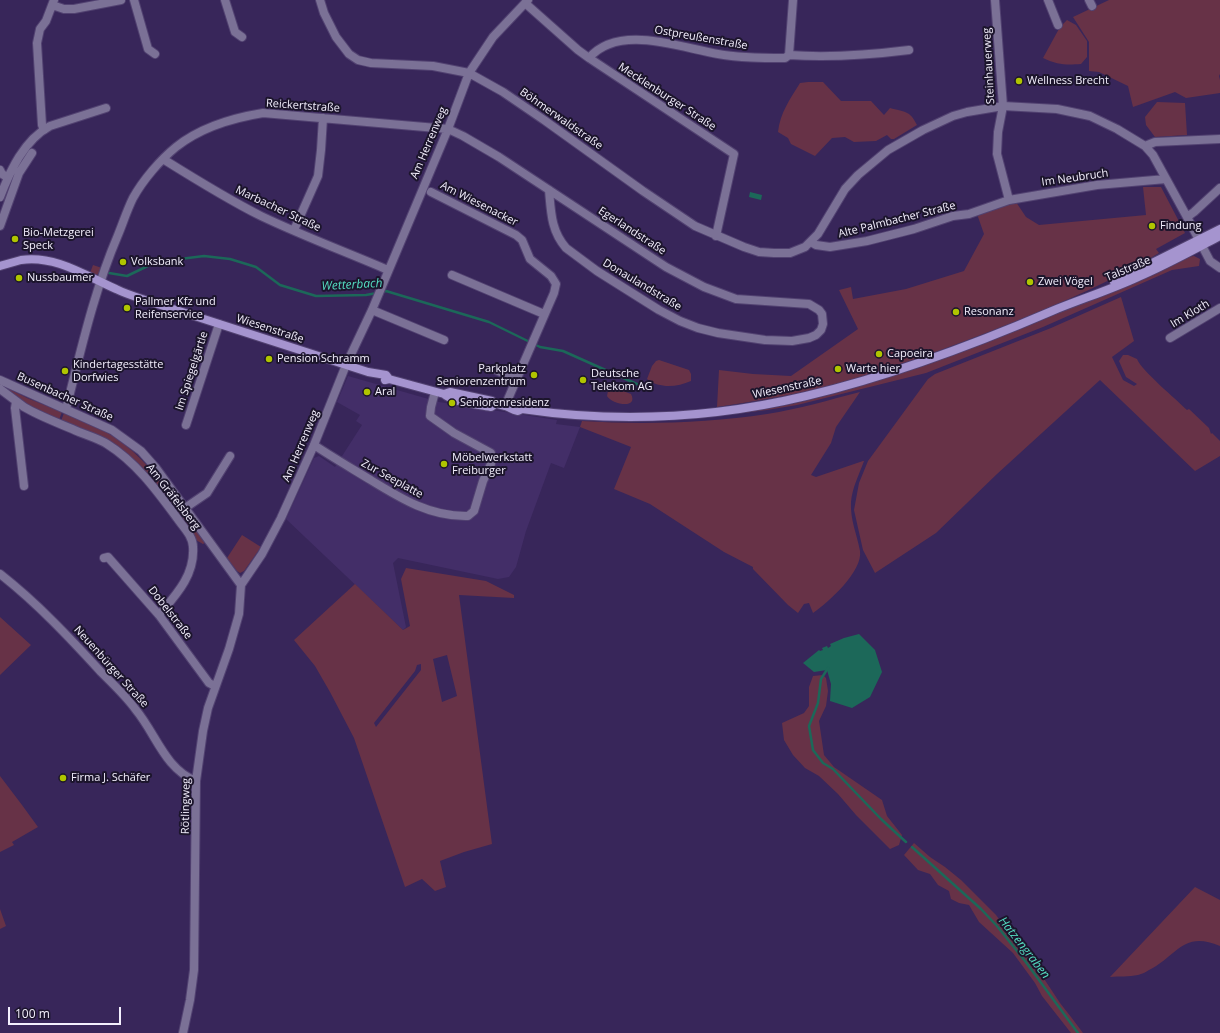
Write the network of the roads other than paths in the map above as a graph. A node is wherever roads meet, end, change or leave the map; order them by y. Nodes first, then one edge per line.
1 (121, 0) edge
2 (134, 0) edge
3 (225, 0) edge
4 (320, 0) edge
5 (793, 0) edge
6 (995, 0) edge
7 (1048, 0) edge
8 (527, 1) edge
9 (53, 3) edge
10 (1058, 25) dead end
11 (242, 37) dead end
12 (909, 50) dead end
13 (156, 54) dead end
14 (789, 55) junction
15 (589, 58) junction
16 (469, 73) junction
17 (1003, 106) junction
18 (106, 108) dead end
19 (323, 118) junction
20 (448, 129) junction
21 (44, 130) junction
22 (1220, 139) edge
23 (1145, 146) junction
24 (32, 153) dead end
25 (163, 159) junction
26 (0, 170) edge
27 (7, 177) junction
28 (1166, 179) junction
29 (1220, 188) edge
30 (549, 190) junction
31 (431, 192) dead end
32 (0, 197) edge
33 (1009, 200) junction
34 (988, 207) joint
35 (1187, 216) junction
36 (0, 226) edge
37 (1220, 229) edge
38 (294, 230) junction
39 (716, 236) junction
40 (1220, 236) edge
41 (1200, 243) junction
42 (807, 245) junction
43 (0, 266) edge
44 (1220, 268) edge
45 (388, 270) junction
46 (452, 275) dead end
47 (100, 282) junction
48 (1066, 305) joint
49 (1220, 308) edge
50 (372, 310) junction
51 (819, 310) joint
52 (544, 314) junction
53 (219, 324) junction
54 (1170, 338) dead end
55 (444, 340) dead end
56 (346, 365) junction
57 (494, 369) dead end
58 (0, 380) edge
59 (517, 380) junction
60 (0, 389) edge
61 (435, 392) junction
62 (16, 402) junction
63 (506, 406) junction
64 (66, 409) junction
65 (186, 425) dead end
66 (314, 445) junction
67 (230, 456) dead end
68 (24, 486) dead end
69 (185, 508) junction
70 (104, 558) dead end
71 (0, 574) edge
72 (241, 585) junction
73 (159, 615) junction
74 (216, 686) junction
75 (196, 781) junction
76 (183, 1033) edge

1 - 9 street
2 - 13 street
3 - 11 street
4 - 16 street, Böhmerwaldstraße
5 - 14 street
6 - 17 street, Steinhauerweg
7 - 10 street
8 - 15 street, Mecklenburger Straße
8 - 16 street, Am Herrenweg
9 - 21 street
12 - 14 street, Ostpreußenstraße
14 - 15 street, Ostpreußenstraße
15 - 39 street, Mecklenburger Straße
16 - 20 street, Am Herrenweg
16 - 39 street, Böhmerwaldstraße
17 - 23 street
17 - 33 street, Steinhauerweg
17 - 42 street
18 - 21 street
19 - 20 street, Reickertstraße
19 - 25 street, Reickertstraße
19 - 38 street
20 - 30 street, Egerlandstraße
20 - 45 street, Am Herrenweg
21 - 27 street
22 - 23 street
23 - 28 street
24 - 36 street
25 - 38 street, Marbacher Straße
25 - 47 street, Reickertstraße
26 - 27 street
27 - 32 street
28 - 33 street, Im Neubruch
28 - 35 street
29 - 35 street
30 - 51 street, Egerlandstraße
30 - 51 street, Donaulandstraße
31 - 52 street, Am Wiesenacker
33 - 34 street, Im Neubruch
34 - 42 street, Alte Palmbacher Straße
35 - 41 street
37 - 41 main road, Talstraße
38 - 45 street, Marbacher Straße
39 - 42 street, Böhmerwaldstraße
40 - 41 main road, Talstraße
41 - 44 street
41 - 48 main road, Talstraße
43 - 47 main road, Wiesenstraße
45 - 50 street, Am Herrenweg
46 - 52 street
47 - 53 main road, Wiesenstraße
47 - 64 street, Reickertstraße
48 - 63 main road, Wiesenstraße
49 - 54 street, Im Kloth
50 - 55 street
50 - 56 street, Am Herrenweg
52 - 59 street, Am Wiesenacker
53 - 56 main road, Wiesenstraße
53 - 65 street, Im Spiegelgärtle
56 - 61 main road, Wiesenstraße
56 - 66 street, Am Herrenweg
57 - 59 street
58 - 64 street, Busenbacher Straße
59 - 63 street, Am Wiesenacker
60 - 62 street, Am Gräfelsberg
61 - 63 main road, Wiesenstraße
61 - 66 street, Zur Seeplatte
62 - 68 street
62 - 73 street, Am Gräfelsberg
64 - 69 street, Busenbacher Straße
66 - 72 street, Am Herrenweg
67 - 69 street
69 - 72 street, Busenbacher Straße
70 - 73 street, Dobelstraße
71 - 75 street, Neuenbürger Straße
72 - 74 street, Rötlingweg
73 - 74 street, Dobelstraße
74 - 75 street, Rötlingweg
75 - 76 street, Rötlingweg

